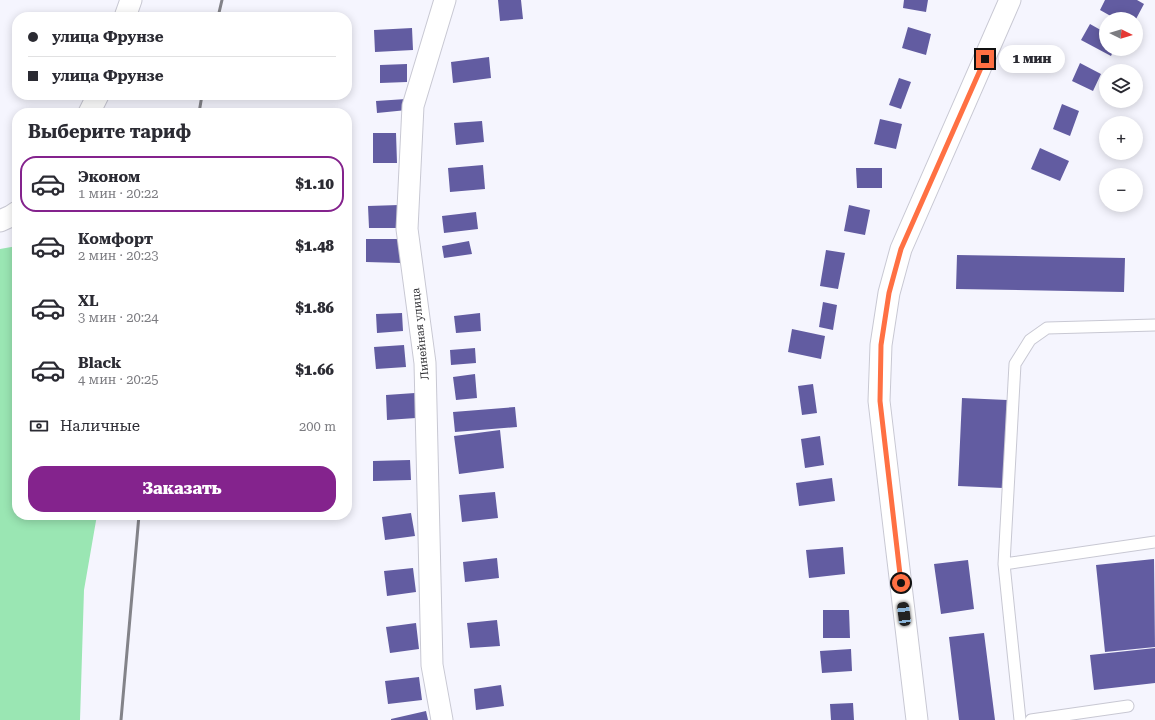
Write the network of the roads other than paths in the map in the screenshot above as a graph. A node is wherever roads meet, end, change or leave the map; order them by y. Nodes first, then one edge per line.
1 (131, 0) edge
2 (445, 0) edge
3 (1010, 0) edge
4 (127, 12) edge
5 (12, 215) edge
6 (0, 221) edge
7 (1155, 325) edge
8 (1155, 542) edge
9 (1004, 564) junction
10 (1128, 706) dead end
11 (442, 720) edge
12 (917, 720) edge
13 (1020, 720) edge
14 (1031, 720) edge

1 - 4 street
2 - 11 street, Линейная улица
3 - 12 street
5 - 6 street
7 - 9 lane
8 - 9 lane
9 - 13 lane
10 - 14 lane

